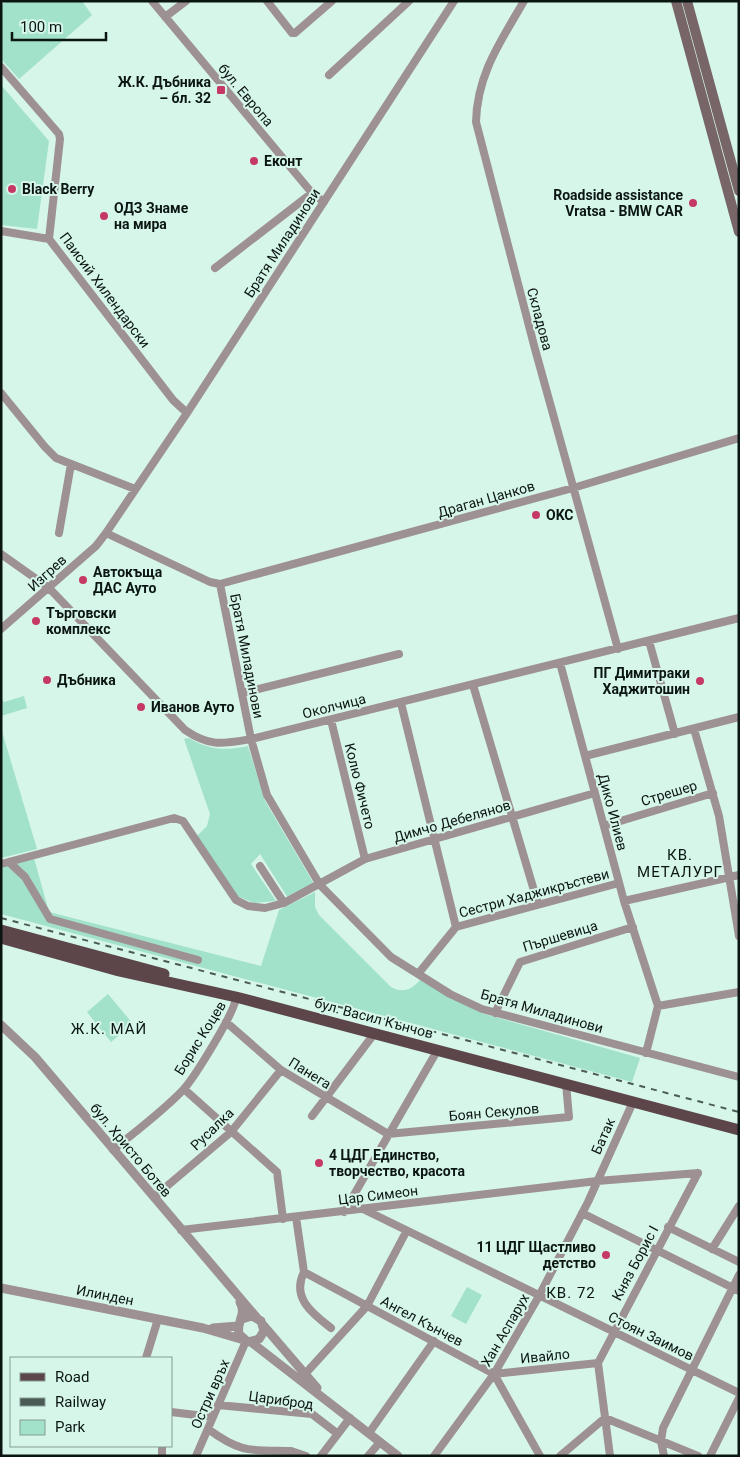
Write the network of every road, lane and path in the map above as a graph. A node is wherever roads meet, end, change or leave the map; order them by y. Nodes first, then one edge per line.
1 (152, 1) edge
2 (186, 1) edge
3 (266, 1) edge
4 (332, 1) edge
5 (409, 1) edge
6 (454, 1) edge
7 (524, 1) edge
8 (676, 1) edge
9 (687, 1) edge
10 (165, 17) junction
11 (1, 67) edge
12 (329, 75) dead end
13 (739, 191) edge
14 (312, 193) junction
15 (324, 202) junction
16 (1, 231) edge
17 (739, 232) edge
18 (49, 238) junction
19 (215, 268) dead end
20 (1, 393) edge
21 (186, 413) junction
22 (739, 438) edge
23 (70, 464) junction
24 (573, 488) junction
25 (135, 489) junction
26 (59, 532) dead end
27 (106, 533) junction
28 (1, 554) edge
29 (220, 584) junction
30 (49, 588) junction
31 (739, 618) edge
32 (1, 629) edge
33 (649, 641) junction
34 (618, 649) junction
35 (400, 654) dead end
36 (560, 663) junction
37 (473, 685) junction
38 (242, 693) junction
39 (401, 703) junction
40 (739, 717) edge
41 (331, 720) junction
42 (694, 729) junction
43 (676, 734) junction
44 (251, 739) junction
45 (585, 756) junction
46 (595, 793) junction
47 (713, 793) junction
48 (513, 817) junction
49 (604, 826) junction
50 (435, 839) junction
51 (365, 859) junction
52 (5, 863) edge
53 (260, 866) dead end
54 (739, 875) edge
55 (730, 877) junction
56 (619, 883) junction
57 (320, 885) junction
58 (624, 901) junction
59 (284, 904) junction
60 (538, 904) junction
61 (456, 927) junction
62 (633, 927) junction
63 (1, 930) edge
64 (739, 936) edge
65 (1, 938) edge
66 (198, 960) dead end
67 (418, 974) junction
68 (739, 992) edge
69 (235, 997) junction
70 (658, 1006) junction
71 (495, 1013) junction
72 (226, 1022) junction
73 (1, 1025) edge
74 (374, 1034) junction
75 (437, 1051) junction
76 (646, 1053) junction
77 (281, 1070) junction
78 (739, 1077) edge
79 (566, 1084) junction
80 (184, 1089) junction
81 (326, 1097) junction
82 (633, 1102) junction
83 (312, 1116) dead end
84 (739, 1130) edge
85 (231, 1132) junction
86 (388, 1134) junction
87 (113, 1150) junction
88 (698, 1173) joint
89 (597, 1181) junction
90 (154, 1197) junction
91 (739, 1206) edge
92 (363, 1209) junction
93 (344, 1212) junction
94 (582, 1213) junction
95 (296, 1217) junction
96 (283, 1218) junction
97 (668, 1227) junction
98 (181, 1230) junction
99 (406, 1232) junction
100 (712, 1249) junction
101 (656, 1250) junction
102 (739, 1262) edge
103 (304, 1272) junction
104 (739, 1275) edge
105 (1, 1288) edge
106 (736, 1289) edge
107 (237, 1295) junction
108 (539, 1296) junction
109 (366, 1306) junction
110 (158, 1319) junction
111 (260, 1322) junction
112 (240, 1323) junction
113 (203, 1328) junction
114 (331, 1328) dead end
115 (614, 1332) junction
116 (247, 1341) junction
117 (434, 1341) junction
118 (146, 1357) edge
119 (598, 1363) junction
120 (690, 1369) junction
121 (305, 1374) junction
122 (494, 1374) junction
123 (739, 1393) edge
124 (739, 1398) edge
125 (327, 1400) junction
126 (218, 1405) junction
127 (172, 1412) edge
128 (213, 1417) junction
129 (350, 1418) junction
130 (605, 1418) junction
131 (208, 1429) junction
132 (334, 1431) dead end
133 (369, 1433) junction
134 (661, 1441) junction
135 (380, 1442) junction
136 (291, 1453) edge
137 (196, 1456) edge
138 (306, 1456) edge
139 (321, 1456) edge
140 (368, 1456) edge
141 (398, 1456) edge
142 (434, 1456) edge
143 (540, 1456) edge
144 (560, 1456) edge
145 (610, 1456) edge
146 (664, 1456) edge
147 (698, 1456) edge
148 (710, 1456) edge

1 - 10 street, бул. Европа
2 - 10 street
3 - 4 street
5 - 12 street
6 - 15 street, Братя Миладинови
7 - 24 street, Складова
8 - 17 main road
9 - 13 main road
10 - 14 street, бул. Европа
11 - 18 street, Паисий Хилендарски
14 - 15 street, бул. Европа
14 - 19 street
15 - 21 street, Братя Миладинови
16 - 18 street
18 - 21 street, Паисий Хилендарски
20 - 23 street
21 - 25 street, Братя Миладинови
22 - 24 street, Драган Цанков
23 - 25 street
23 - 26 street
24 - 29 street, Драган Цанков
24 - 34 street, Складова
25 - 27 street, Братя Миладинови
27 - 29 street, Братя Миладинови
27 - 30 street, Изгрев
28 - 30 street, Околчица
29 - 38 street, Братя Миладинови
30 - 32 street, Изгрев
30 - 44 street, Околчица
31 - 33 street, Околчица
33 - 34 street, Околчица
33 - 43 street
34 - 36 street, Околчица
35 - 38 street
36 - 37 street, Околчица
36 - 45 street, Дико Илиев
37 - 39 street, Околчица
37 - 48 street
38 - 44 street, Братя Миладинови
39 - 41 street, Околчица
39 - 50 street
40 - 42 street
41 - 44 street, Околчица
41 - 51 street, Колю Фичето
42 - 43 street
42 - 47 street
43 - 45 street
44 - 57 street, Братя Миладинови
45 - 46 street, Дико Илиев
46 - 48 street, Димчо Дебелянов
46 - 49 street, Дико Илиев
47 - 49 street, Стрешер
47 - 55 street
48 - 50 street, Димчо Дебелянов
48 - 60 street
49 - 56 street, Дико Илиев
50 - 51 street, Димчо Дебелянов
50 - 61 street
51 - 57 street, Димчо Дебелянов
52 - 59 street
52 - 66 street
53 - 59 street
54 - 55 street
55 - 58 street
55 - 64 street
56 - 58 street, Дико Илиев
56 - 60 street, Сестри Хаджикръстеви
57 - 59 street, Димчо Дебелянов
57 - 67 street, Братя Миладинови
58 - 62 street, Дико Илиев
60 - 61 street, Сестри Хаджикръстеви
61 - 67 street, Сестри Хаджикръстеви
62 - 70 street, Дико Илиев
62 - 71 street, Пършевица
63 - 69 main road
65 - 69 main road, бул. Васил Кънчов
67 - 71 street, Братя Миладинови
68 - 70 street
69 - 72 street, Борис Коцев
69 - 74 main road, бул. Васил Кънчов
70 - 76 street
71 - 76 street, Братя Миладинови
72 - 77 street, Панега
72 - 80 street, Борис Коцев
73 - 87 street, бул. Христо Ботев
74 - 75 main road, бул. Васил Кънчов
74 - 81 street
75 - 79 main road, бул. Васил Кънчов
75 - 86 street
76 - 78 street, Братя Миладинови
77 - 81 street, Панега
77 - 85 street, Русалка
79 - 82 main road, бул. Васил Кънчов
79 - 86 street, Боян Секулов
80 - 85 street
80 - 87 street, Борис Коцев
81 - 83 street
81 - 86 street, Панега
82 - 84 main road, бул. Васил Кънчов
82 - 89 street, Батак
85 - 90 street, Русалка
85 - 96 street
86 - 93 street
87 - 90 street, бул. Христо Ботев
88 - 89 street, Цар Симеон
88 - 97 street, Княз Борис I
89 - 92 street, Цар Симеон
89 - 94 street, Хан Аспарух
90 - 98 street, бул. Христо Ботев
91 - 100 street
92 - 93 street, Цар Симеон
92 - 99 street, Стоян Заимов
93 - 95 street, Цар Симеон
94 - 101 street
94 - 108 street, Хан Аспарух
95 - 96 street, Цар Симеон
95 - 103 street
96 - 98 street, Цар Симеон
97 - 100 street
97 - 101 street, Княз Борис I
98 - 107 street, бул. Христо Ботев
99 - 108 street, Стоян Заимов
99 - 109 street
100 - 102 street
101 - 106 street
101 - 115 street, Княз Борис I
103 - 109 street, Ангел Кънчев
103 - 114 street
104 - 106 street
105 - 110 street, Илинден
106 - 120 street
107 - 111 street, бул. Христо Ботев
107 - 112 street, бул. Христо Ботев
108 - 115 street, Стоян Заимов
108 - 122 street, Хан Аспарух
109 - 117 street, Ангел Кънчев
109 - 121 street
110 - 113 street, Илинден
110 - 118 street
111 - 112 street
111 - 116 street
111 - 121 street, бул. Христо Ботев
112 - 113 street, Илинден
112 - 116 street
113 - 116 street, Илинден
115 - 119 street, Княз Борис I
115 - 120 street, Стоян Заимов
116 - 125 street, бул. Христо Ботев
116 - 126 street, Остри връх
117 - 122 street, Ангел Кънчев
117 - 133 street
119 - 122 street, Ивайло
119 - 130 street
120 - 123 street, Стоян Заимов
120 - 134 street
121 - 125 street, бул. Христо Ботев
122 - 142 street, Хан Аспарух
122 - 143 street
124 - 148 street
125 - 129 street, бул. Христо Ботев
126 - 128 street, Остри връх
126 - 132 street, Цариброд
127 - 128 street
128 - 131 street, Остри връх
129 - 133 street, бул. Христо Ботев
129 - 139 street
130 - 134 street
130 - 144 street
130 - 145 street
131 - 136 street
131 - 137 street, Остри връх
133 - 135 street, бул. Христо Ботев
134 - 146 street
134 - 147 street
135 - 140 street
135 - 141 street, бул. Христо Ботев
136 - 138 street

